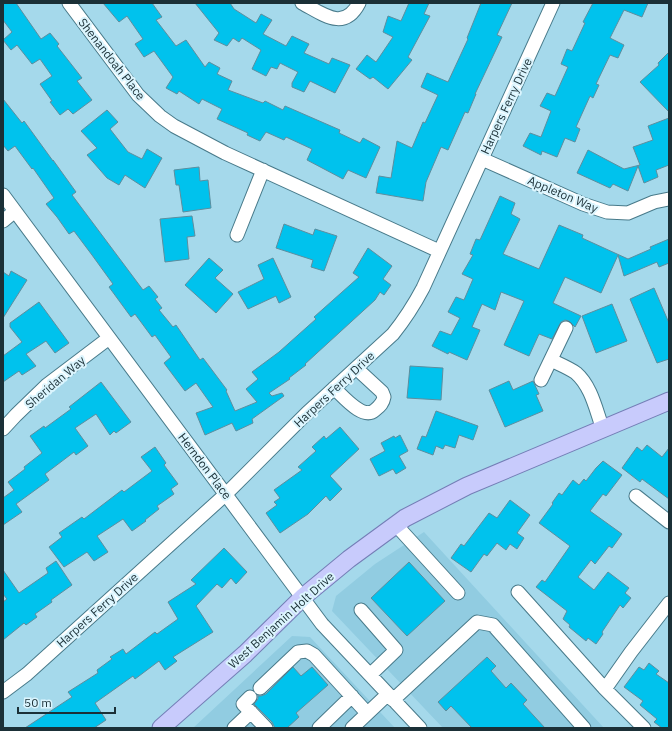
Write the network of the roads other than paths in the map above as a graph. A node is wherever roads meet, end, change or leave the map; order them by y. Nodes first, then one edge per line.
1 (69, 3) edge
2 (302, 3) edge
3 (359, 3) edge
4 (552, 3) edge
5 (482, 159) junction
6 (263, 170) junction
7 (3, 195) edge
8 (669, 199) edge
9 (15, 211) junction
10 (3, 221) edge
11 (237, 235) dead end
12 (439, 251) junction
13 (566, 328) dead end
14 (109, 338) junction
15 (551, 360) junction
16 (356, 368) junction
17 (541, 380) dead end
18 (334, 388) junction
19 (669, 401) edge
20 (3, 429) edge
21 (603, 429) junction
22 (226, 494) junction
23 (636, 496) dead end
24 (669, 522) edge
25 (396, 525) junction
26 (518, 592) dead end
27 (458, 593) dead end
28 (303, 597) junction
29 (669, 603) edge
30 (361, 610) dead end
31 (370, 675) junction
32 (260, 688) dead end
33 (605, 689) junction
34 (3, 692) edge
35 (352, 696) junction
36 (250, 697) dead end
37 (390, 697) junction
38 (251, 712) junction
39 (360, 723) edge
40 (160, 728) edge
41 (234, 728) edge
42 (266, 728) edge
43 (319, 728) edge
44 (420, 728) edge
45 (584, 728) edge
46 (644, 728) edge

1 - 6 street, Shenandoah Place
2 - 3 street
4 - 5 street, Harpers Ferry Drive
5 - 8 street, Appleton Way
5 - 12 street, Harpers Ferry Drive
6 - 11 street
6 - 12 street, Shenandoah Place
7 - 9 street, Herndon Place
9 - 10 street
9 - 14 street, Herndon Place
12 - 16 street, Harpers Ferry Drive
13 - 15 street
14 - 20 street, Sheridan Way
14 - 22 street, Herndon Place
15 - 17 street
15 - 21 street
16 - 18 street, Harpers Ferry Drive
16 - 18 street
18 - 22 street, Harpers Ferry Drive
19 - 21 main road, West Benjamin Holt Drive
21 - 25 main road, West Benjamin Holt Drive
22 - 28 street, Herndon Place
22 - 34 street, Harpers Ferry Drive
23 - 24 street
25 - 27 street
25 - 28 main road, West Benjamin Holt Drive
26 - 33 street
28 - 31 street, Herndon Place
28 - 40 main road, West Benjamin Holt Drive
29 - 33 street
30 - 31 street
31 - 37 street, Herndon Place
32 - 35 street
33 - 46 street
35 - 39 street
35 - 43 street
36 - 38 street
37 - 39 street
37 - 44 street, Herndon Place
37 - 45 street
38 - 41 street
38 - 42 street

